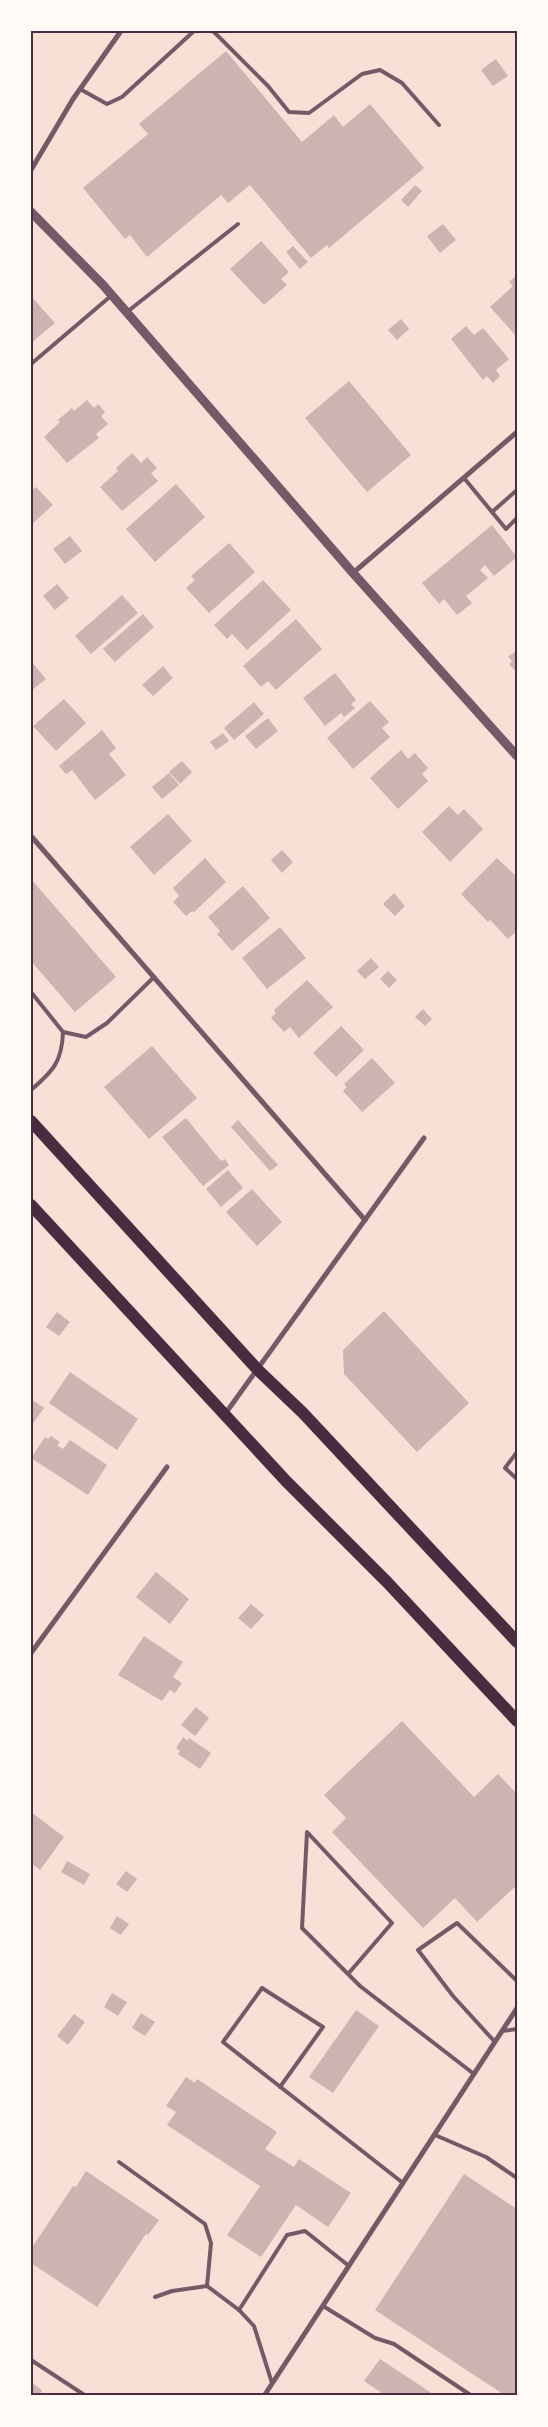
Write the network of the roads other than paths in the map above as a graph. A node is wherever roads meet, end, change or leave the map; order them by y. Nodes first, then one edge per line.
1 (121, 31) edge
2 (194, 31) edge
3 (213, 31) edge
4 (80, 89) junction
5 (439, 125) dead end
6 (31, 170) edge
7 (31, 212) edge
8 (238, 224) dead end
9 (112, 295) junction
10 (127, 312) junction
11 (31, 364) edge
12 (517, 432) edge
13 (464, 478) junction
14 (517, 490) edge
15 (492, 512) junction
16 (517, 518) edge
17 (353, 573) junction
18 (517, 756) edge
19 (31, 836) edge
20 (154, 977) junction
21 (31, 992) edge
22 (63, 1032) junction
23 (31, 1090) edge
24 (31, 1121) edge
25 (424, 1138) dead end
26 (31, 1205) edge
27 (365, 1220) junction
28 (257, 1369) junction
29 (225, 1414) junction
30 (517, 1452) edge
31 (167, 1467) dead end
32 (517, 1479) edge
33 (517, 1642) edge
34 (31, 1653) edge
35 (517, 1721) edge
36 (348, 1974) junction
37 (517, 1982) edge
38 (517, 2008) edge
39 (517, 2029) edge
40 (502, 2031) junction
41 (495, 2042) junction
42 (474, 2074) junction
43 (280, 2086) junction
44 (435, 2135) junction
45 (118, 2162) dead end
46 (517, 2178) edge
47 (403, 2183) junction
48 (349, 2266) junction
49 (207, 2286) junction
50 (156, 2298) dead end
51 (323, 2306) junction
52 (239, 2310) junction
53 (31, 2360) edge
54 (272, 2383) junction
55 (86, 2396) edge
56 (264, 2396) edge
57 (472, 2396) edge

1 - 4 street
2 - 4 lane
3 - 5 lane
4 - 6 street
7 - 9 street
8 - 10 lane
9 - 10 street
9 - 11 lane
10 - 17 street
12 - 13 street
13 - 15 lane
13 - 17 street
14 - 15 lane
15 - 16 lane
17 - 18 street
19 - 20 street
20 - 22 lane
20 - 27 street
21 - 22 lane
22 - 23 lane
24 - 28 main road
25 - 27 street
26 - 29 main road
27 - 28 street
28 - 29 street
28 - 33 main road
29 - 35 main road
30 - 32 lane
31 - 34 street
36 - 36 lane
36 - 42 lane
37 - 41 lane
38 - 40 street
39 - 40 lane
40 - 41 street
41 - 42 street
42 - 44 street
43 - 43 lane
43 - 47 lane
44 - 46 lane
44 - 47 street
45 - 49 lane
47 - 48 street
48 - 51 street
48 - 52 lane
49 - 50 lane
49 - 52 lane
51 - 54 street
51 - 57 lane
52 - 54 lane
53 - 55 lane
54 - 56 street

